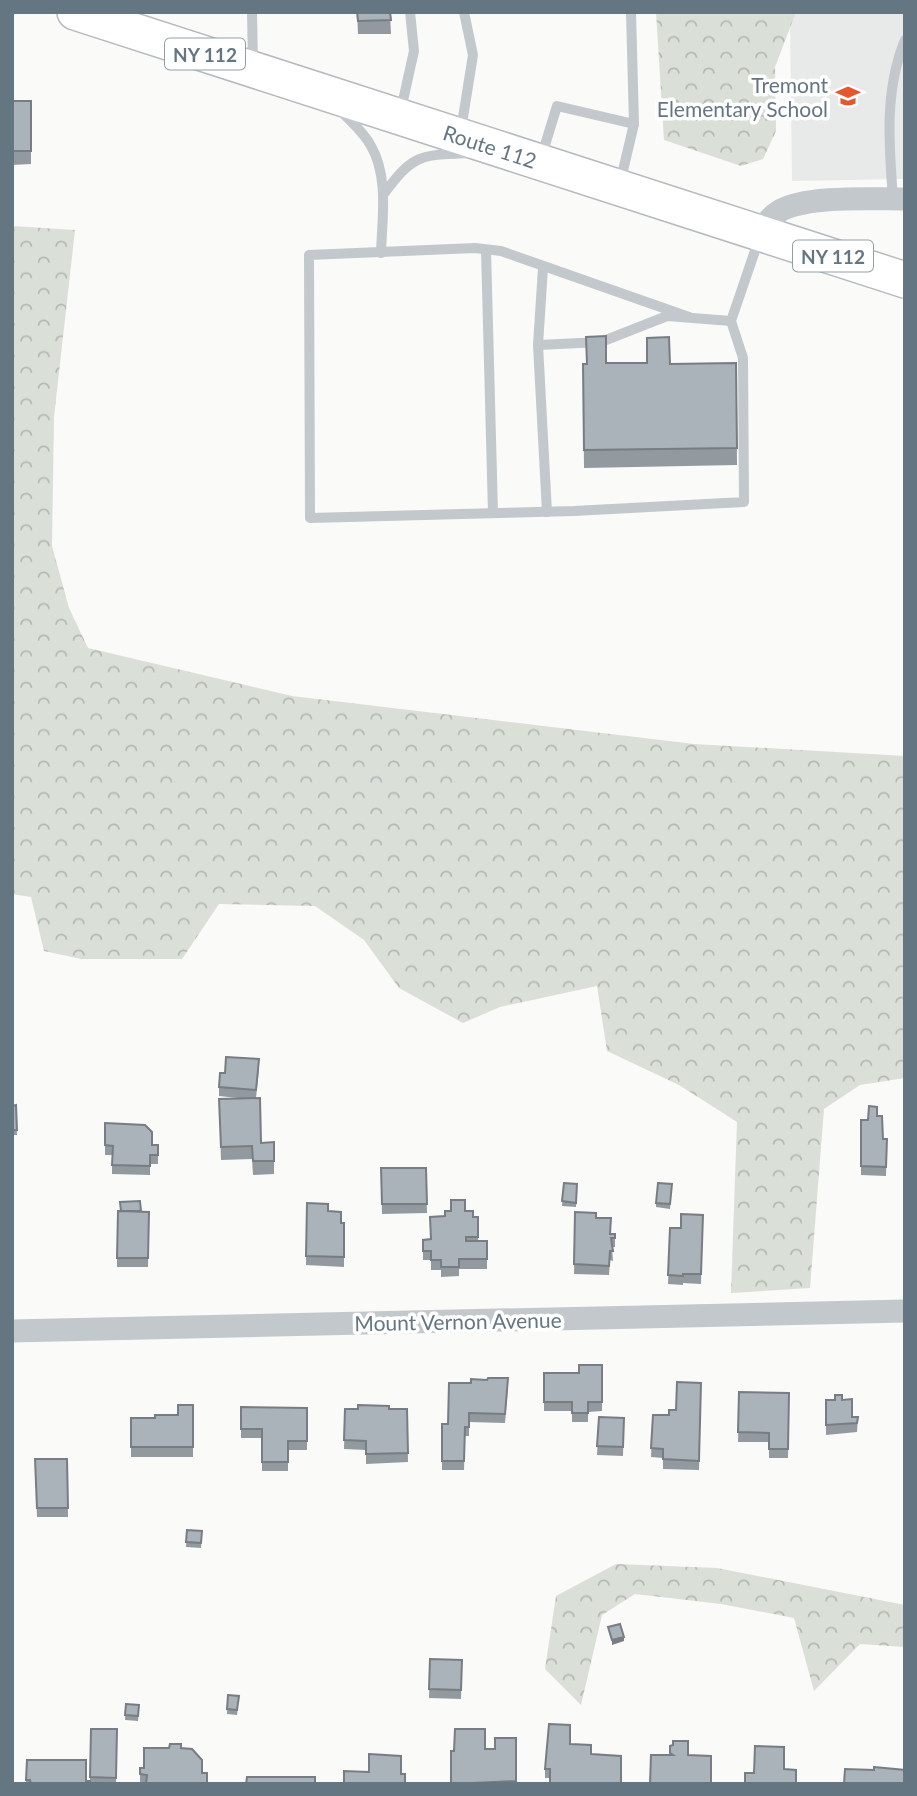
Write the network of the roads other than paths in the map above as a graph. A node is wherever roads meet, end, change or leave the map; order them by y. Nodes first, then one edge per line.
1 (252, 12) edge
2 (410, 12) edge
3 (464, 12) edge
4 (631, 12) edge
5 (85, 14) edge
6 (905, 40) edge
7 (254, 70) junction
8 (321, 92) junction
9 (400, 117) junction
10 (634, 124) junction
11 (460, 136) junction
12 (505, 151) junction
13 (540, 162) junction
14 (619, 188) junction
15 (383, 195) junction
16 (899, 199) edge
17 (761, 233) junction
18 (486, 250) junction
19 (381, 253) junction
20 (543, 268) junction
21 (905, 279) edge
22 (689, 317) junction
23 (731, 321) junction
24 (538, 345) junction
25 (547, 512) junction
26 (493, 513) junction
27 (905, 1311) edge
28 (12, 1331) edge

1 - 7 lane
2 - 9 lane
3 - 11 lane
4 - 10 lane
5 - 7 main road, Route 112 / NY 112
6 - 16 lane
7 - 8 main road, Route 112 / NY 112
8 - 9 main road, Route 112 / NY 112
8 - 15 lane
9 - 11 main road, Route 112 / NY 112
10 - 13 lane
10 - 14 lane
11 - 12 main road, Route 112 / NY 112
12 - 13 main road, Route 112 / NY 112
12 - 15 lane
13 - 14 main road, Route 112 / NY 112
14 - 17 main road, Route 112 / NY 112
15 - 19 lane
16 - 17 street
17 - 21 main road, Route 112 / NY 112
17 - 23 lane
18 - 19 lane
18 - 20 lane
18 - 26 lane
19 - 26 lane
20 - 22 lane
20 - 24 lane
22 - 23 lane
22 - 24 lane
23 - 25 lane
24 - 25 lane
25 - 26 lane
27 - 28 street, Mount Vernon Avenue

